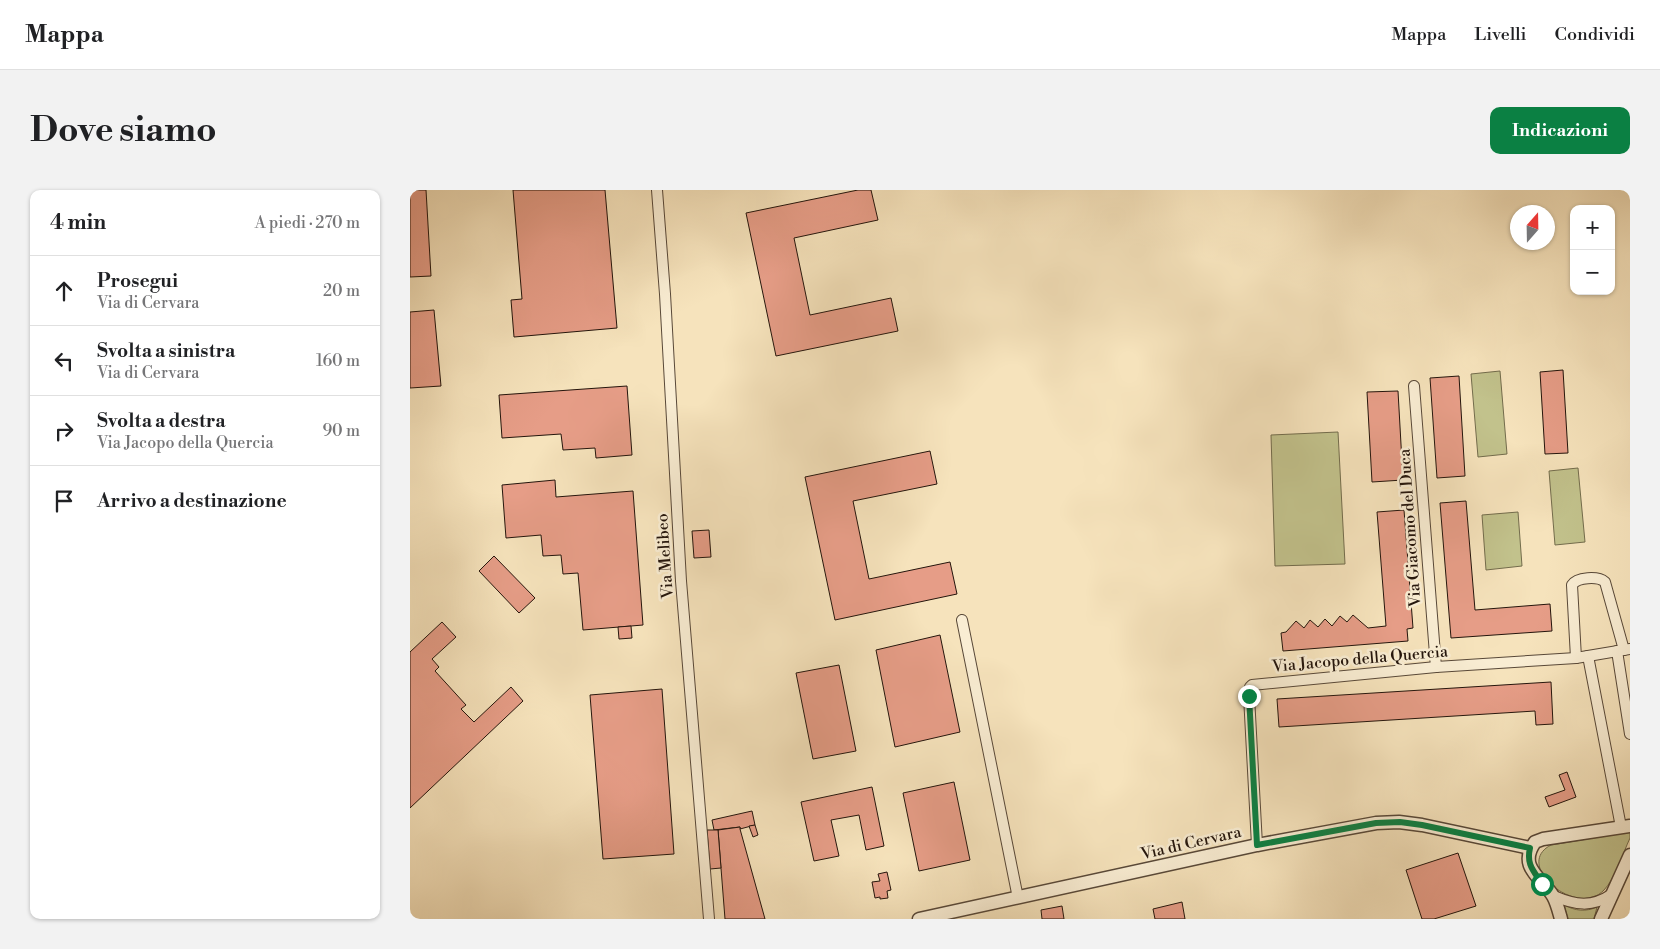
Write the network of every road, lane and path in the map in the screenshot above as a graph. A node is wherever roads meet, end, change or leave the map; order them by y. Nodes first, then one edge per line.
1 (657, 190) edge
2 (1414, 386) dead end
3 (962, 620) dead end
4 (1623, 650) edge
5 (1588, 656) junction
6 (1576, 658) junction
7 (1436, 667) junction
8 (1630, 734) edge
9 (1625, 826) edge
10 (1257, 845) junction
11 (1530, 848) junction
12 (1630, 856) edge
13 (1612, 894) junction
14 (1554, 896) junction
15 (1018, 898) junction
16 (709, 919) edge
17 (919, 919) edge
18 (1561, 919) edge
19 (1601, 919) edge

1 - 16 street, Via Melibeo
2 - 7 street, Via Giacomo del Duca
3 - 15 street
4 - 5 street, Via Jacopo della Quercia
4 - 6 street
4 - 8 street
5 - 6 street, Via Jacopo della Quercia
5 - 9 street
6 - 7 street, Via Jacopo della Quercia
7 - 10 street, Via Jacopo della Quercia
9 - 11 street
10 - 11 street, Via di Cervara
10 - 15 street, Via di Cervara
11 - 14 street
12 - 13 street
13 - 14 street
13 - 19 street
14 - 18 street
15 - 17 street, Via di Cervara

